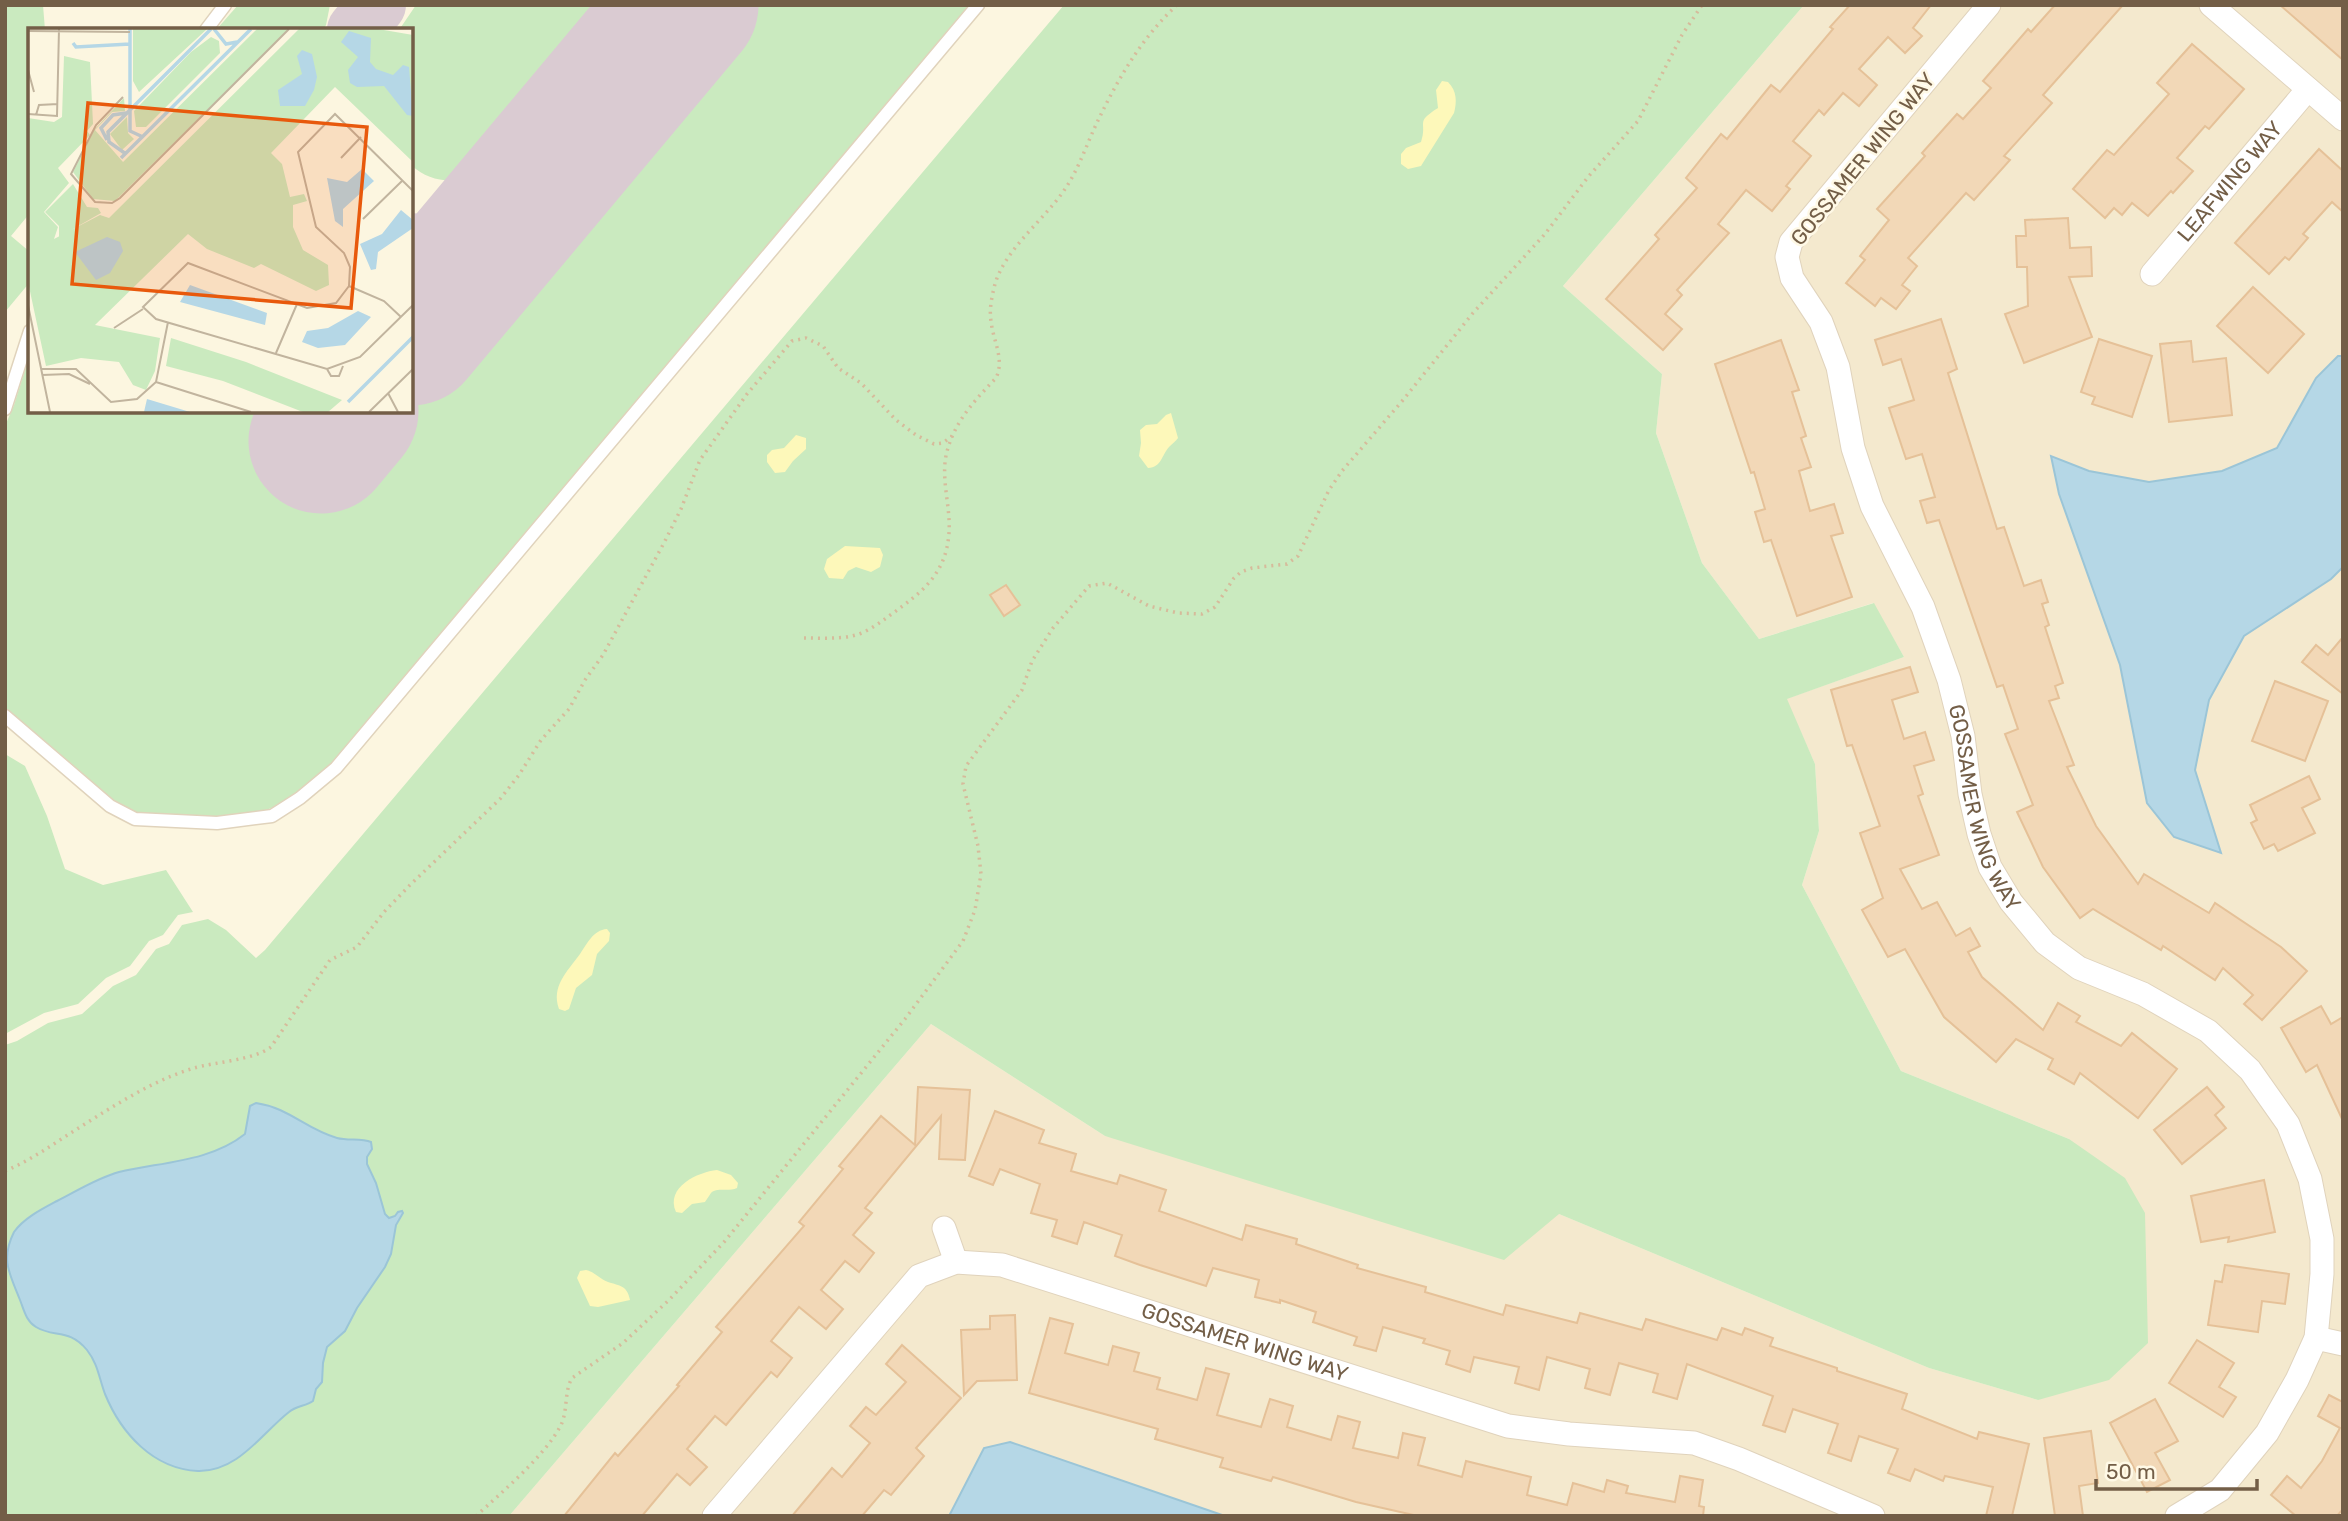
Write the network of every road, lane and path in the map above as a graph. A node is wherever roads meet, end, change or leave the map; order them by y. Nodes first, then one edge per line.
1 (225, 5) edge
2 (978, 5) edge
3 (1177, 5) edge
4 (1702, 5) edge
5 (1989, 5) edge
6 (2211, 5) edge
7 (208, 28) edge
8 (2308, 89) junction
9 (2343, 119) edge
10 (2152, 274) dead end
11 (28, 337) edge
12 (5, 409) edge
13 (952, 436) junction
14 (804, 638) dead end
15 (5, 716) edge
16 (5, 1171) edge
17 (944, 1228) dead end
18 (956, 1262) junction
19 (2316, 1338) junction
20 (2343, 1344) edge
21 (475, 1516) edge
22 (714, 1516) edge
23 (1873, 1516) edge
24 (2178, 1516) edge

1 - 7 lane
2 - 15 lane
3 - 13 path
4 - 21 path
5 - 19 street, GOSSAMER WING WAY
6 - 8 street
8 - 9 street
8 - 10 street, LEAFWING WAY
11 - 12 lane
13 - 14 path
13 - 16 path
17 - 18 street
18 - 22 street, GOSSAMER WING WAY
18 - 23 street, GOSSAMER WING WAY
19 - 20 street
19 - 24 street, GOSSAMER WING WAY

